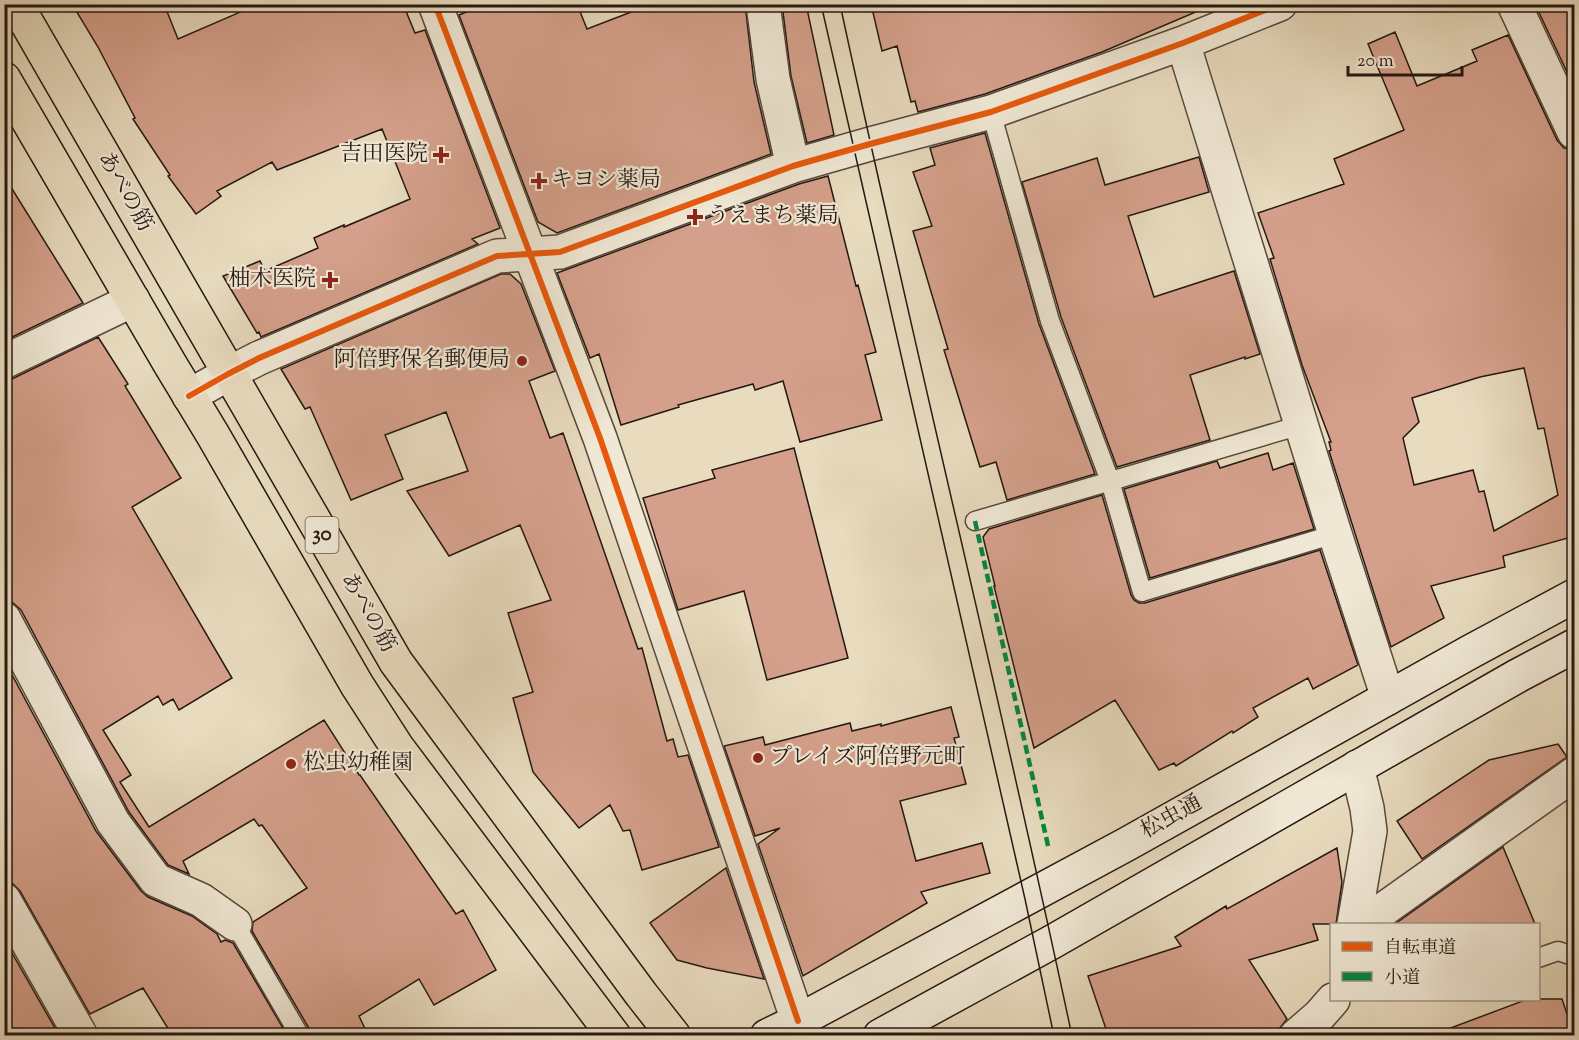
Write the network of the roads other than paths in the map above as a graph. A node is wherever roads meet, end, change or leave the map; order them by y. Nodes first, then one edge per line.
1 (16, 4) edge
2 (435, 4) edge
3 (763, 4) edge
4 (1280, 4) edge
5 (1514, 4) edge
6 (1183, 43) junction
7 (4, 80) edge
8 (991, 112) junction
9 (1575, 132) edge
10 (793, 166) junction
11 (530, 254) junction
12 (133, 300) junction
13 (4, 362) edge
14 (228, 374) junction
15 (189, 396) junction
16 (1301, 425) junction
17 (1110, 481) junction
18 (975, 521) dead end
19 (1335, 534) junction
20 (1575, 596) edge
21 (4, 619) edge
22 (1575, 646) edge
23 (1388, 698) junction
24 (1357, 767) junction
25 (1575, 774) edge
26 (9, 917) edge
27 (1354, 923) edge
28 (1364, 923) edge
29 (235, 924) joint
30 (1575, 954) edge
31 (1540, 958) edge
32 (1331, 1001) edge
33 (798, 1021) junction
34 (81, 1035) edge
35 (300, 1035) edge
36 (614, 1035) edge
37 (674, 1035) edge
38 (767, 1035) edge
39 (880, 1035) edge
40 (1296, 1035) edge

1 - 14 main road, あべの筋 / 30
2 - 11 street
3 - 10 street
4 - 6 street
5 - 9 street
6 - 8 street
6 - 16 street
7 - 12 main road, あべの筋 / 30
8 - 10 street
8 - 17 lane
10 - 11 street
11 - 14 street
11 - 33 street
12 - 13 street
12 - 15 main road, あべの筋 / 30
14 - 15 street
14 - 37 main road, あべの筋 / 30
15 - 36 main road, あべの筋 / 30
16 - 17 lane
16 - 19 street
17 - 18 lane
17 - 19 lane
19 - 23 street
20 - 23 street, 松虫通
21 - 29 street
22 - 24 street, 松虫通
23 - 33 street, 松虫通
24 - 27 street
24 - 39 street, 松虫通
25 - 28 street
26 - 34 street
29 - 35 lane
30 - 31 lane
32 - 40 street
33 - 38 street, 松虫通

